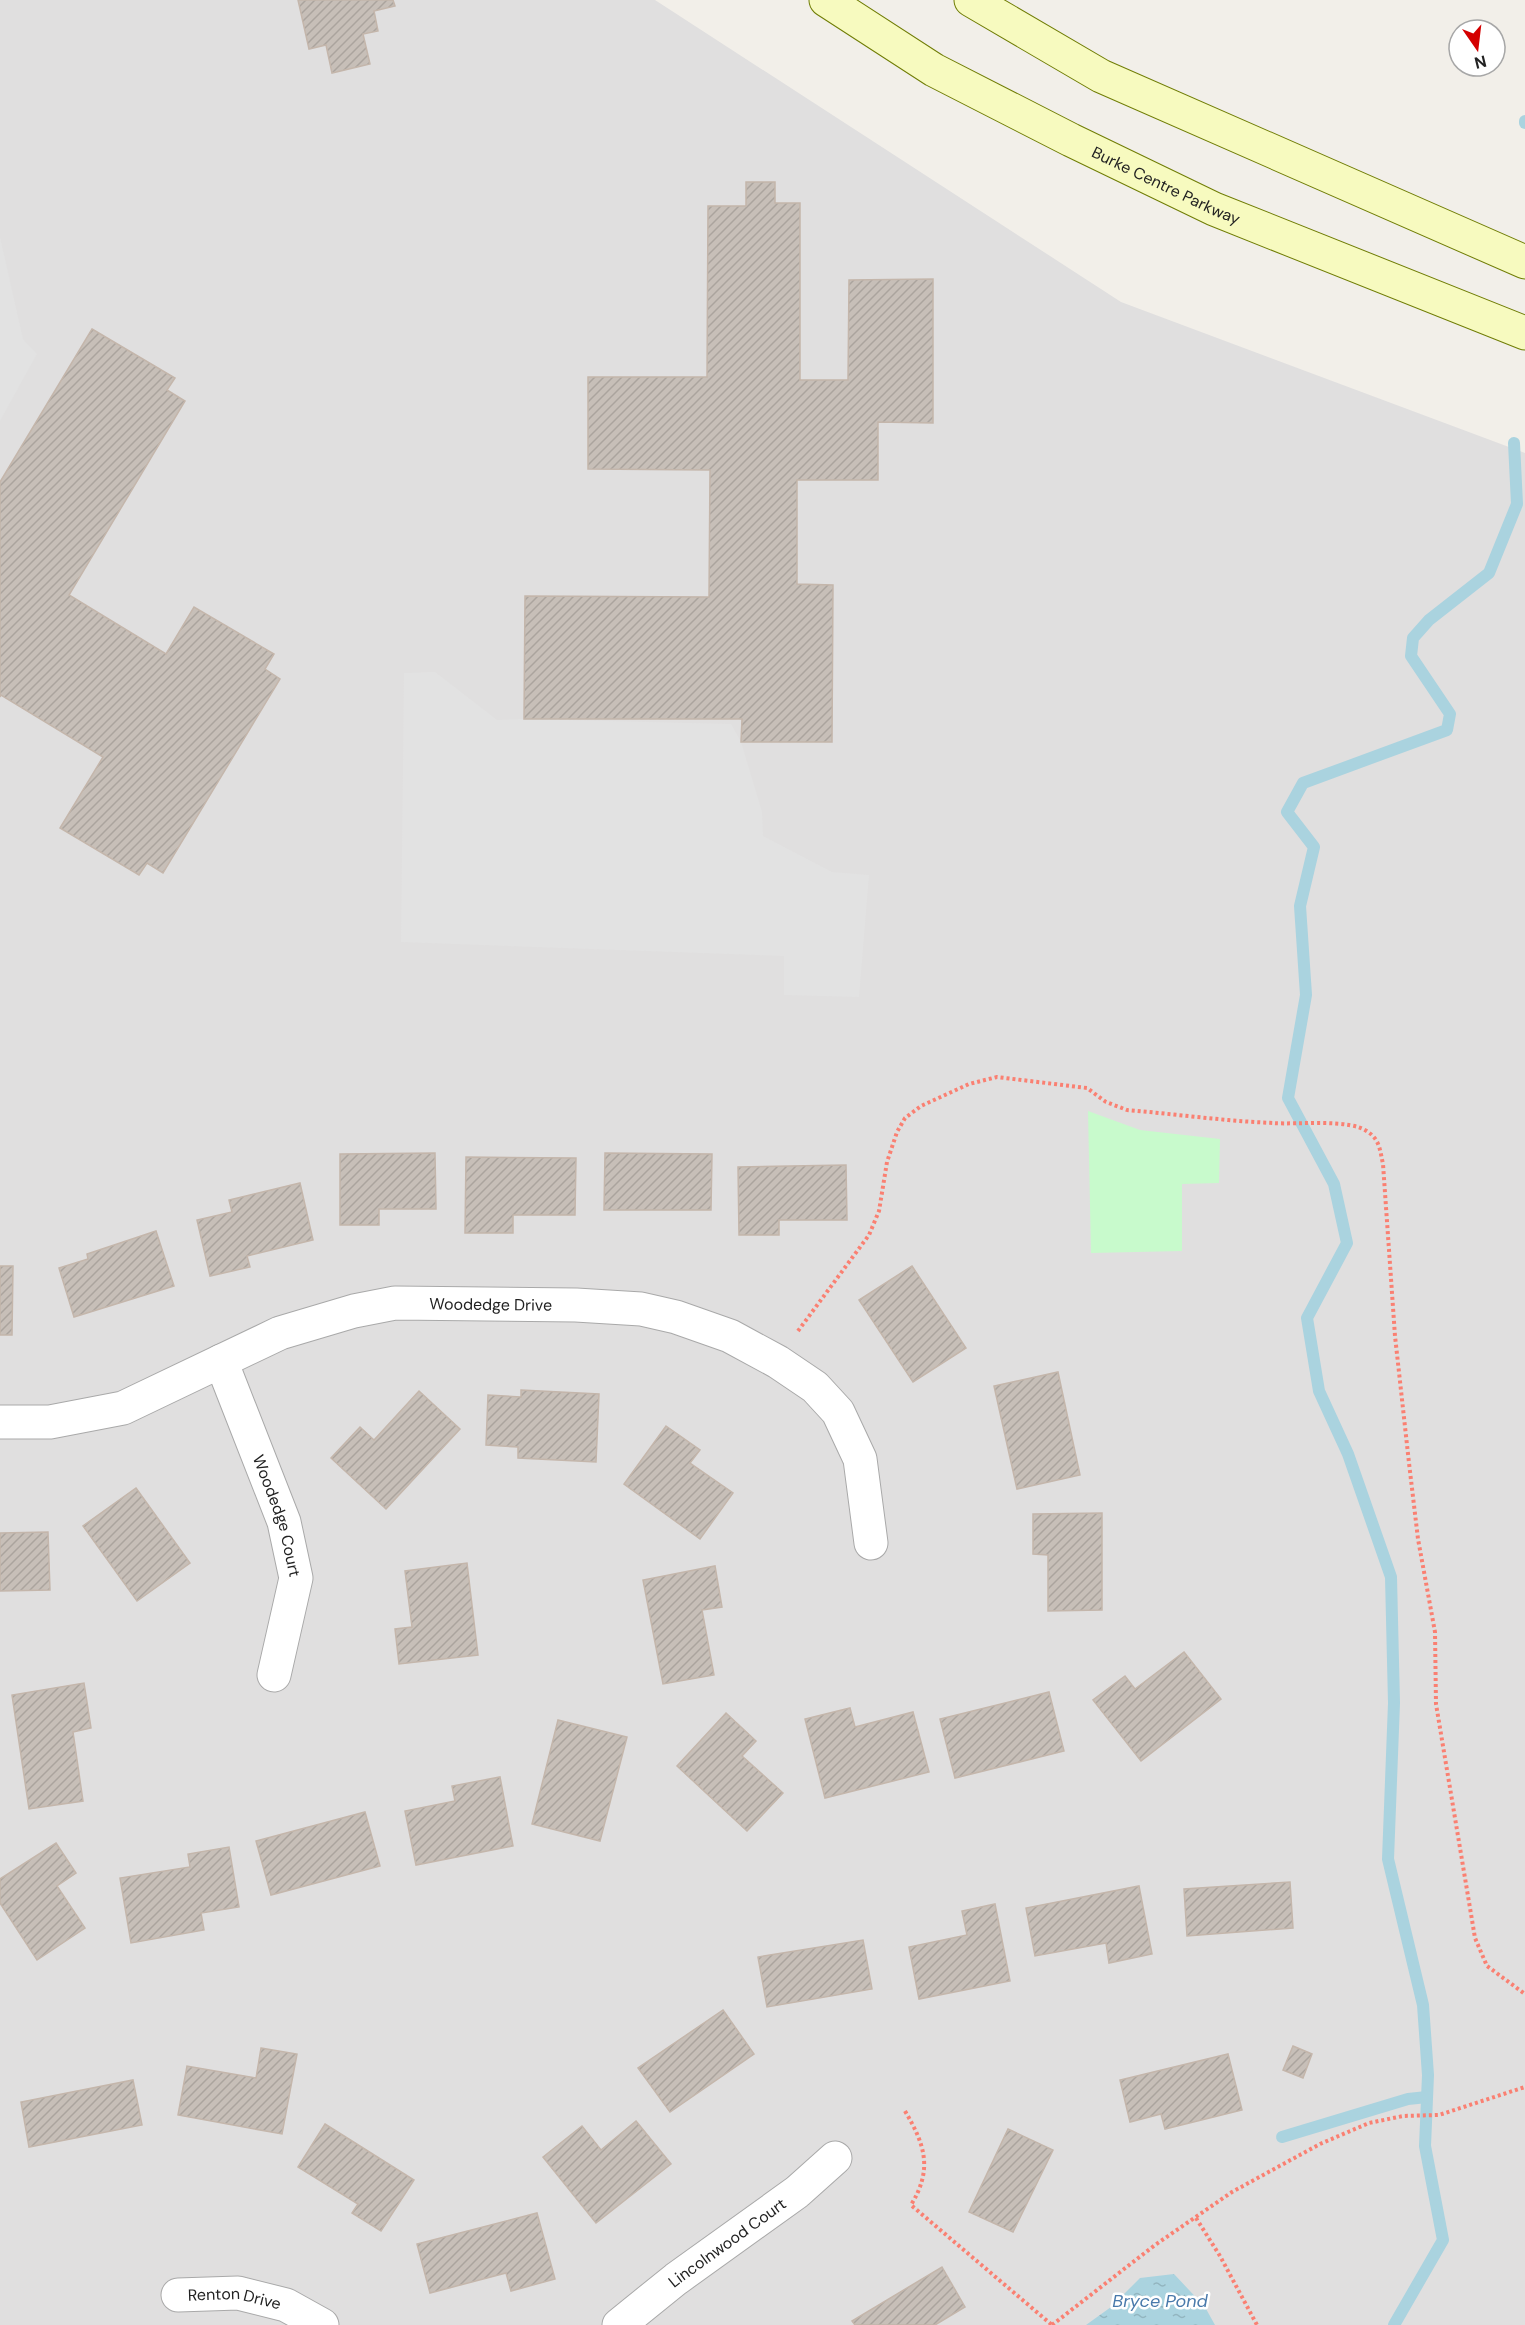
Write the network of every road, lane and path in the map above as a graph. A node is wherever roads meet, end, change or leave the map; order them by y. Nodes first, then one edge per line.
1 (825, 0) edge
2 (971, 0) edge
3 (1525, 262) edge
4 (1525, 333) edge
5 (791, 1340) dead end
6 (221, 1361) junction
7 (0, 1422) edge
8 (871, 1543) dead end
9 (274, 1675) dead end
10 (1525, 1994) edge
11 (1525, 2087) edge
12 (905, 2111) dead end
13 (835, 2158) dead end
14 (1196, 2218) junction
15 (178, 2295) dead end
16 (322, 2325) edge
17 (619, 2325) edge
18 (1052, 2325) edge
19 (1257, 2325) edge

1 - 4 main road, Burke Centre Parkway
2 - 3 main road
5 - 10 path
6 - 7 street, Woodedge Drive
6 - 8 street, Woodedge Drive
6 - 9 street, Woodedge Court
11 - 14 path
12 - 18 path
13 - 17 street, Lincolnwood Court
14 - 18 path
14 - 19 path
15 - 16 street, Renton Drive

